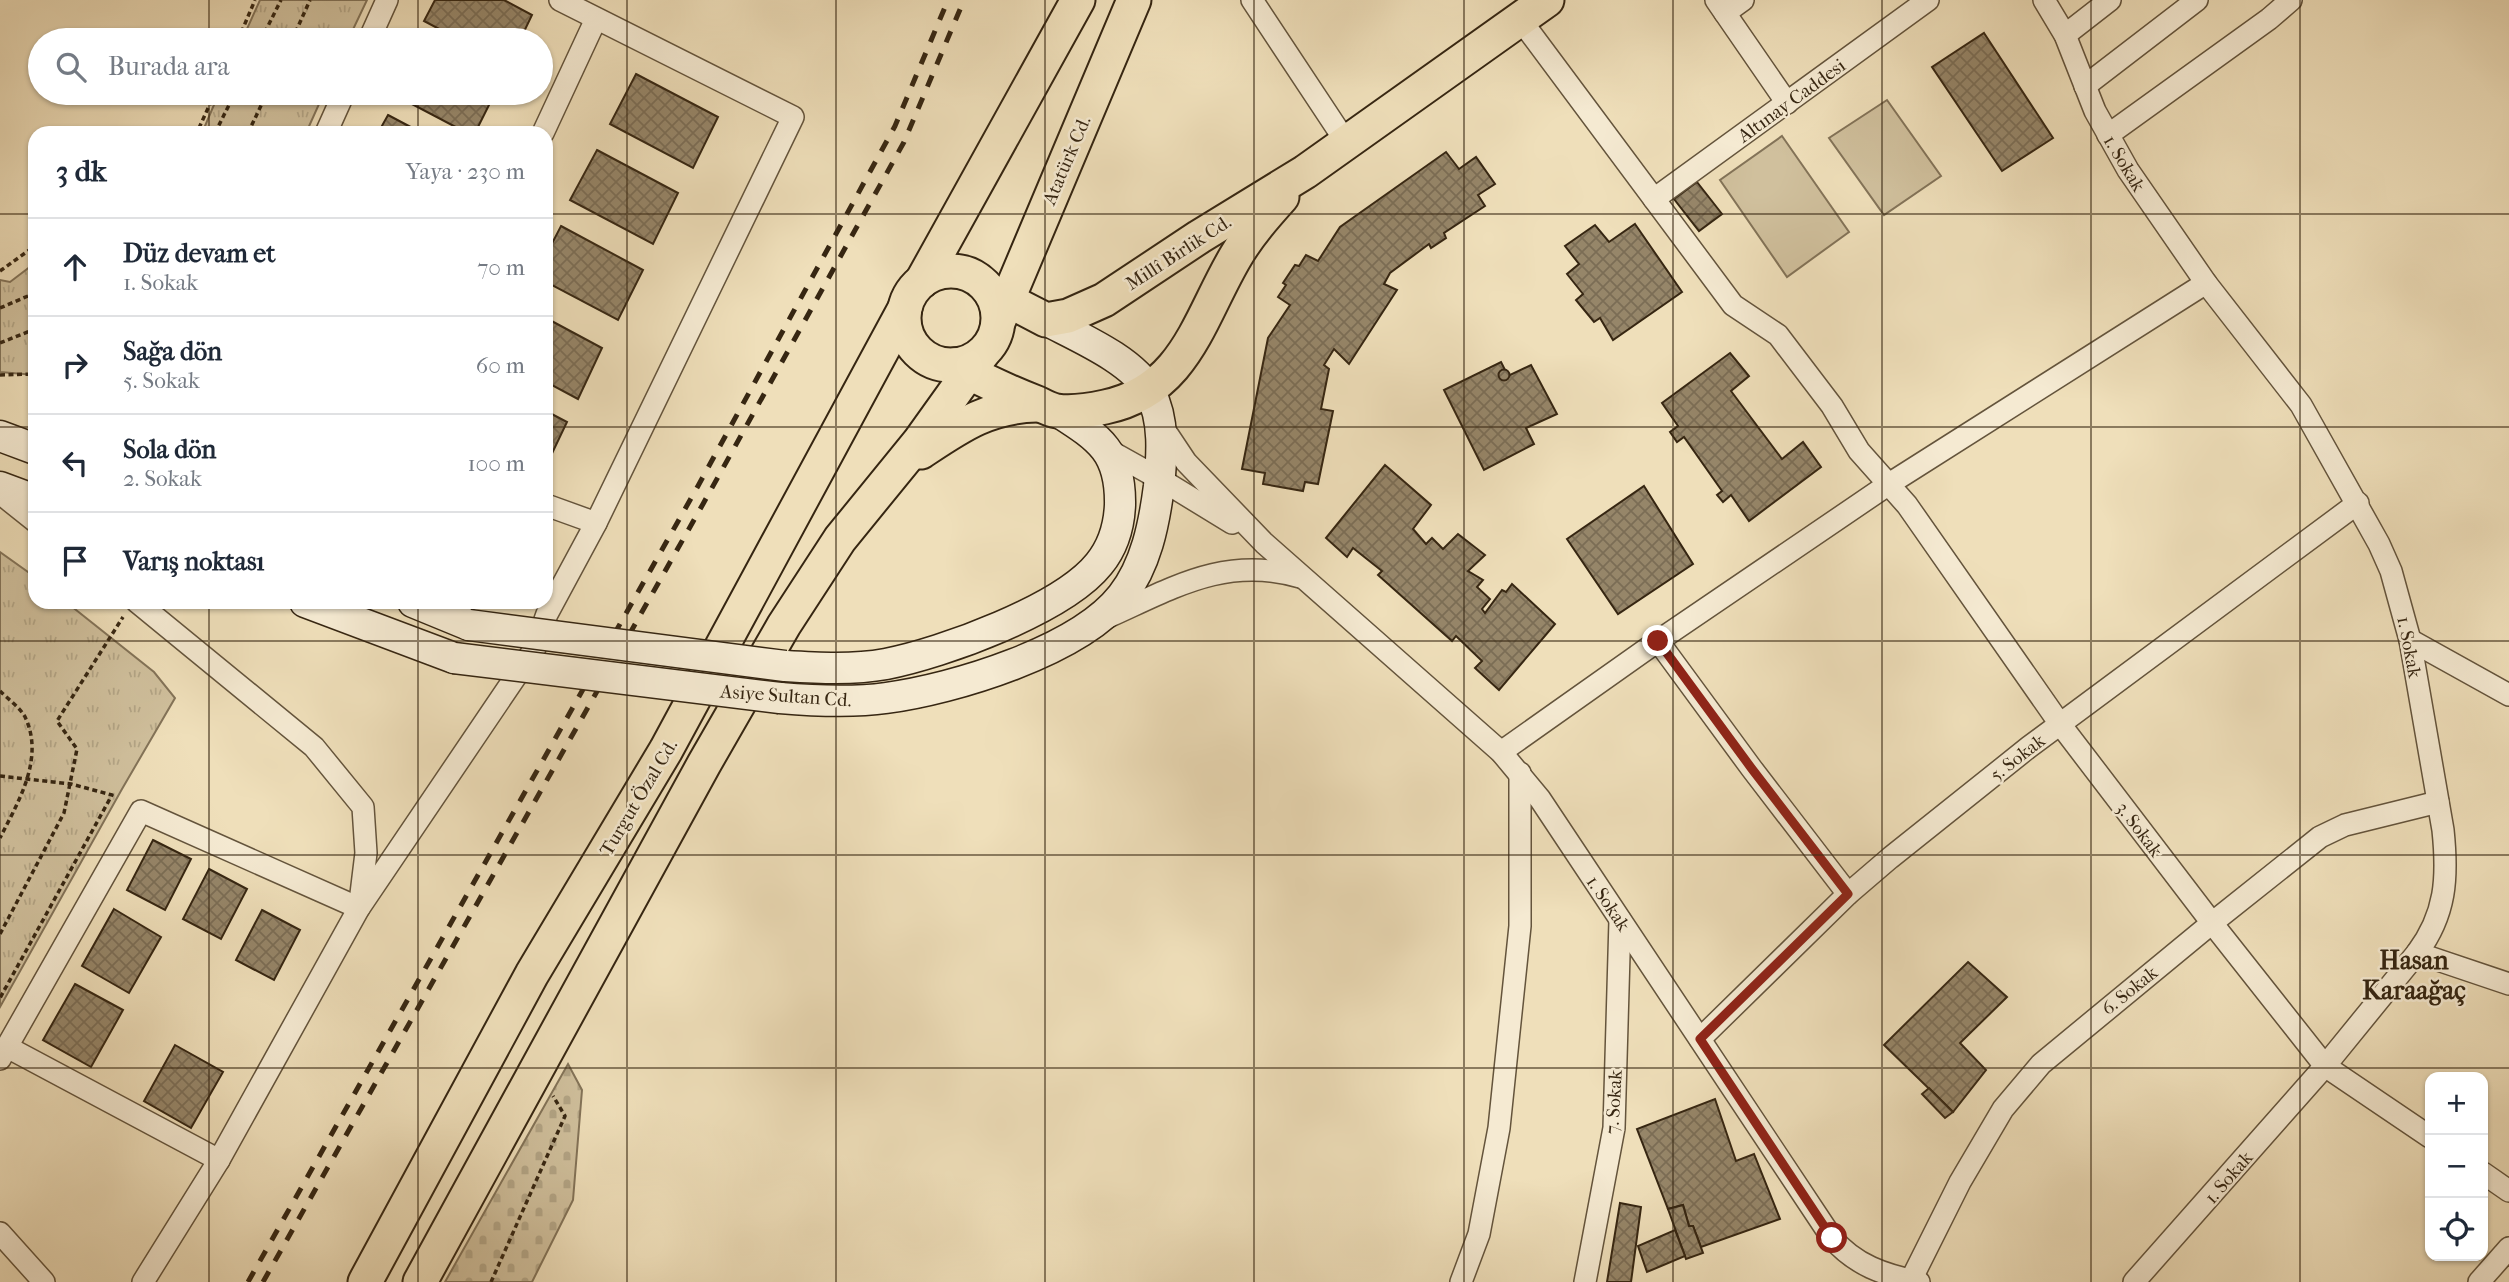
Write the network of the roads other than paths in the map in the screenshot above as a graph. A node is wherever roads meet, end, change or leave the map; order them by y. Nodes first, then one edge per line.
1 (387, 0) edge
2 (560, 0) edge
3 (1078, 0) edge
4 (1134, 0) edge
5 (1252, 0) edge
6 (1547, 0) edge
7 (1743, 0) edge
8 (1927, 0) edge
9 (2044, 0) edge
10 (2110, 0) edge
11 (2197, 0) edge
12 (2291, 0) edge
13 (1720, 7) edge
14 (596, 19) junction
15 (1520, 19) junction
16 (374, 28) edge
17 (2065, 35) junction
18 (2085, 86) junction
19 (1787, 103) junction
20 (339, 105) edge
21 (329, 126) edge
22 (545, 126) edge
23 (2108, 135) junction
24 (1346, 142) junction
25 (1305, 172) junction
26 (1654, 200) junction
27 (2206, 283) junction
28 (914, 294) junction
29 (998, 303) junction
30 (1046, 320) junction
31 (969, 364) junction
32 (1154, 405) junction
33 (1049, 408) junction
34 (1108, 450) junction
35 (1162, 468) junction
36 (896, 470) junction
37 (1889, 484) junction
38 (0, 487) edge
39 (0, 494) edge
40 (1120, 494) junction
41 (28, 497) edge
42 (2358, 503) junction
43 (553, 508) edge
44 (28, 516) edge
45 (596, 523) junction
46 (1264, 543) junction
47 (1305, 578) junction
48 (553, 603) edge
49 (134, 609) edge
50 (324, 609) edge
51 (430, 609) edge
52 (550, 609) edge
53 (1090, 625) junction
54 (2410, 640) junction
55 (1658, 641) junction
56 (2509, 695) edge
57 (2060, 724) junction
58 (1501, 752) junction
59 (1520, 773) junction
60 (2438, 802) junction
61 (1848, 894) junction
62 (359, 908) junction
63 (1620, 919) junction
64 (2212, 923) junction
65 (2417, 954) junction
66 (2509, 984) edge
67 (1700, 1039) junction
68 (4, 1054) edge
69 (2325, 1066) junction
70 (2427, 1135) edge
71 (219, 1160) junction
72 (2488, 1176) edge
73 (2509, 1191) edge
74 (0, 1233) edge
75 (2509, 1248) edge
76 (1913, 1281) edge
77 (44, 1282) edge
78 (143, 1282) edge
79 (365, 1282) edge
80 (420, 1282) edge
81 (1461, 1282) edge
82 (1586, 1282) edge
83 (2134, 1282) edge
84 (2479, 1282) edge

1 - 16 street
2 - 14 street
3 - 28 main road
4 - 29 main road, Atatürk Cd.
5 - 24 street
6 - 15 main road, Millî Birlik Cd.
7 - 13 street
8 - 19 street, Altınay Caddesi
9 - 17 street, 1. Sokak
10 - 17 street
11 - 18 street
12 - 23 street
13 - 19 street
14 - 22 street
14 - 45 street
15 - 24 main road, Millî Birlik Cd.
15 - 26 street, 3. Sokak
17 - 18 street, 1. Sokak
18 - 23 street, 1. Sokak
19 - 26 street, Altınay Caddesi
20 - 21 street
23 - 27 street, 1. Sokak
24 - 25 main road, Millî Birlik Cd.
25 - 30 main road, Millî Birlik Cd.
25 - 32 main road, Millî Birlik Cd.
26 - 37 street, 3. Sokak
27 - 37 street
27 - 42 street, 1. Sokak
28 - 29 main road
28 - 31 main road
28 - 79 main road, Turgut Özal Cd.
29 - 30 main road
29 - 31 main road
30 - 32 main road
31 - 33 main road
31 - 36 main road, Turgut Özal Cd.
32 - 33 main road, Millî Birlik Cd.
32 - 35 main road, Asiye Sultan Cd.
33 - 34 main road
33 - 36 main road, Millî Birlik Cd.
34 - 35 street
34 - 40 main road, Asiye Sultan Cd.
35 - 40 street
35 - 46 street
35 - 46 street
35 - 53 main road, Asiye Sultan Cd.
36 - 80 main road, Turgut Özal Cd.
37 - 55 street
37 - 57 street, 3. Sokak
38 - 41 main road
39 - 44 street
40 - 51 main road, Asiye Sultan Cd., bridge
42 - 54 street, 1. Sokak
42 - 57 street, 5. Sokak
43 - 45 street
45 - 48 street
46 - 47 street, 1. Sokak
47 - 53 street
47 - 58 street, 1. Sokak
49 - 62 street
50 - 53 main road, Asiye Sultan Cd., bridge
52 - 62 street
54 - 56 street
54 - 60 street, 1. Sokak
55 - 58 street
55 - 61 street
57 - 61 street, 5. Sokak
57 - 64 street, 3. Sokak
58 - 59 street, 1. Sokak
59 - 63 street, 1. Sokak
59 - 81 street
60 - 64 street, 6. Sokak
60 - 65 street, 1. Sokak
61 - 67 street, 5. Sokak
62 - 68 street
62 - 71 street
63 - 67 street, 1. Sokak
63 - 82 street, 7. Sokak
64 - 69 street, 3. Sokak
64 - 76 street, 6. Sokak
65 - 66 street
65 - 69 street, 1. Sokak
67 - 76 street, 1. Sokak
68 - 71 street
69 - 70 street, 3. Sokak
69 - 83 street, 1. Sokak
71 - 78 street
72 - 73 street
74 - 77 street
75 - 84 street

